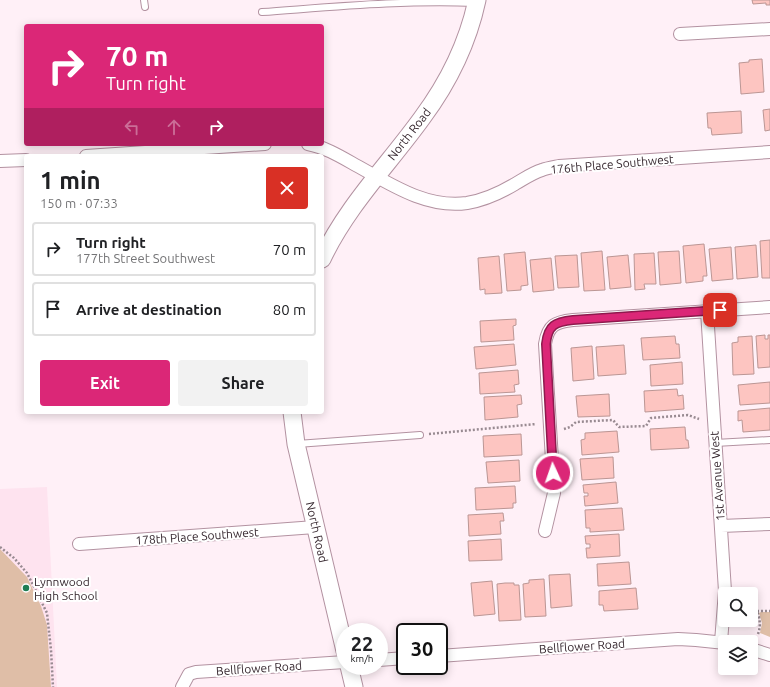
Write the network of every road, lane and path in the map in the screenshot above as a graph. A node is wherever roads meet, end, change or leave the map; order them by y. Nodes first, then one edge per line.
1 (144, 0) edge
2 (477, 2) edge
3 (145, 7) dead end
4 (262, 12) dead end
5 (770, 29) edge
6 (680, 34) dead end
7 (234, 146) edge
8 (318, 146) edge
9 (770, 152) edge
10 (116, 154) edge
11 (24, 160) edge
12 (0, 162) edge
13 (376, 176) junction
14 (324, 255) edge
15 (770, 307) edge
16 (706, 311) junction
17 (292, 414) edge
18 (699, 419) dead end
19 (536, 424) dead end
20 (564, 429) dead end
21 (420, 435) joint
22 (770, 440) edge
23 (715, 443) junction
24 (296, 444) junction
25 (770, 524) edge
26 (721, 526) junction
27 (315, 527) junction
28 (545, 531) dead end
29 (79, 544) dead end
30 (0, 547) edge
31 (758, 611) edge
32 (770, 611) edge
33 (758, 615) edge
34 (338, 623) edge
35 (758, 634) dead end
36 (723, 635) edge
37 (718, 643) edge
38 (758, 652) edge
39 (448, 655) edge
40 (770, 656) edge
41 (336, 663) edge
42 (351, 675) edge
43 (53, 687) edge
44 (182, 687) edge
45 (354, 687) edge

1 - 3 lane
2 - 4 lane
2 - 13 street, North Road
5 - 6 street
7 - 10 street
8 - 13 street, 176th Place Southwest
9 - 13 street, 176th Place Southwest
11 - 12 street
13 - 14 street, North Road
15 - 16 street
16 - 23 street, 1st Avenue West
16 - 28 street
17 - 24 street, North Road
18 - 20 path
19 - 21 path
21 - 24 lane
22 - 23 lane
23 - 26 street, 1st Avenue West
24 - 27 street, North Road
25 - 26 street
26 - 36 street, 1st Avenue West
27 - 29 street, 178th Place Southwest
27 - 34 street, North Road
30 - 43 path
31 - 32 path
33 - 35 path
37 - 39 street, Bellflower Road
38 - 40 street
41 - 44 street, Bellflower Road
42 - 45 street

